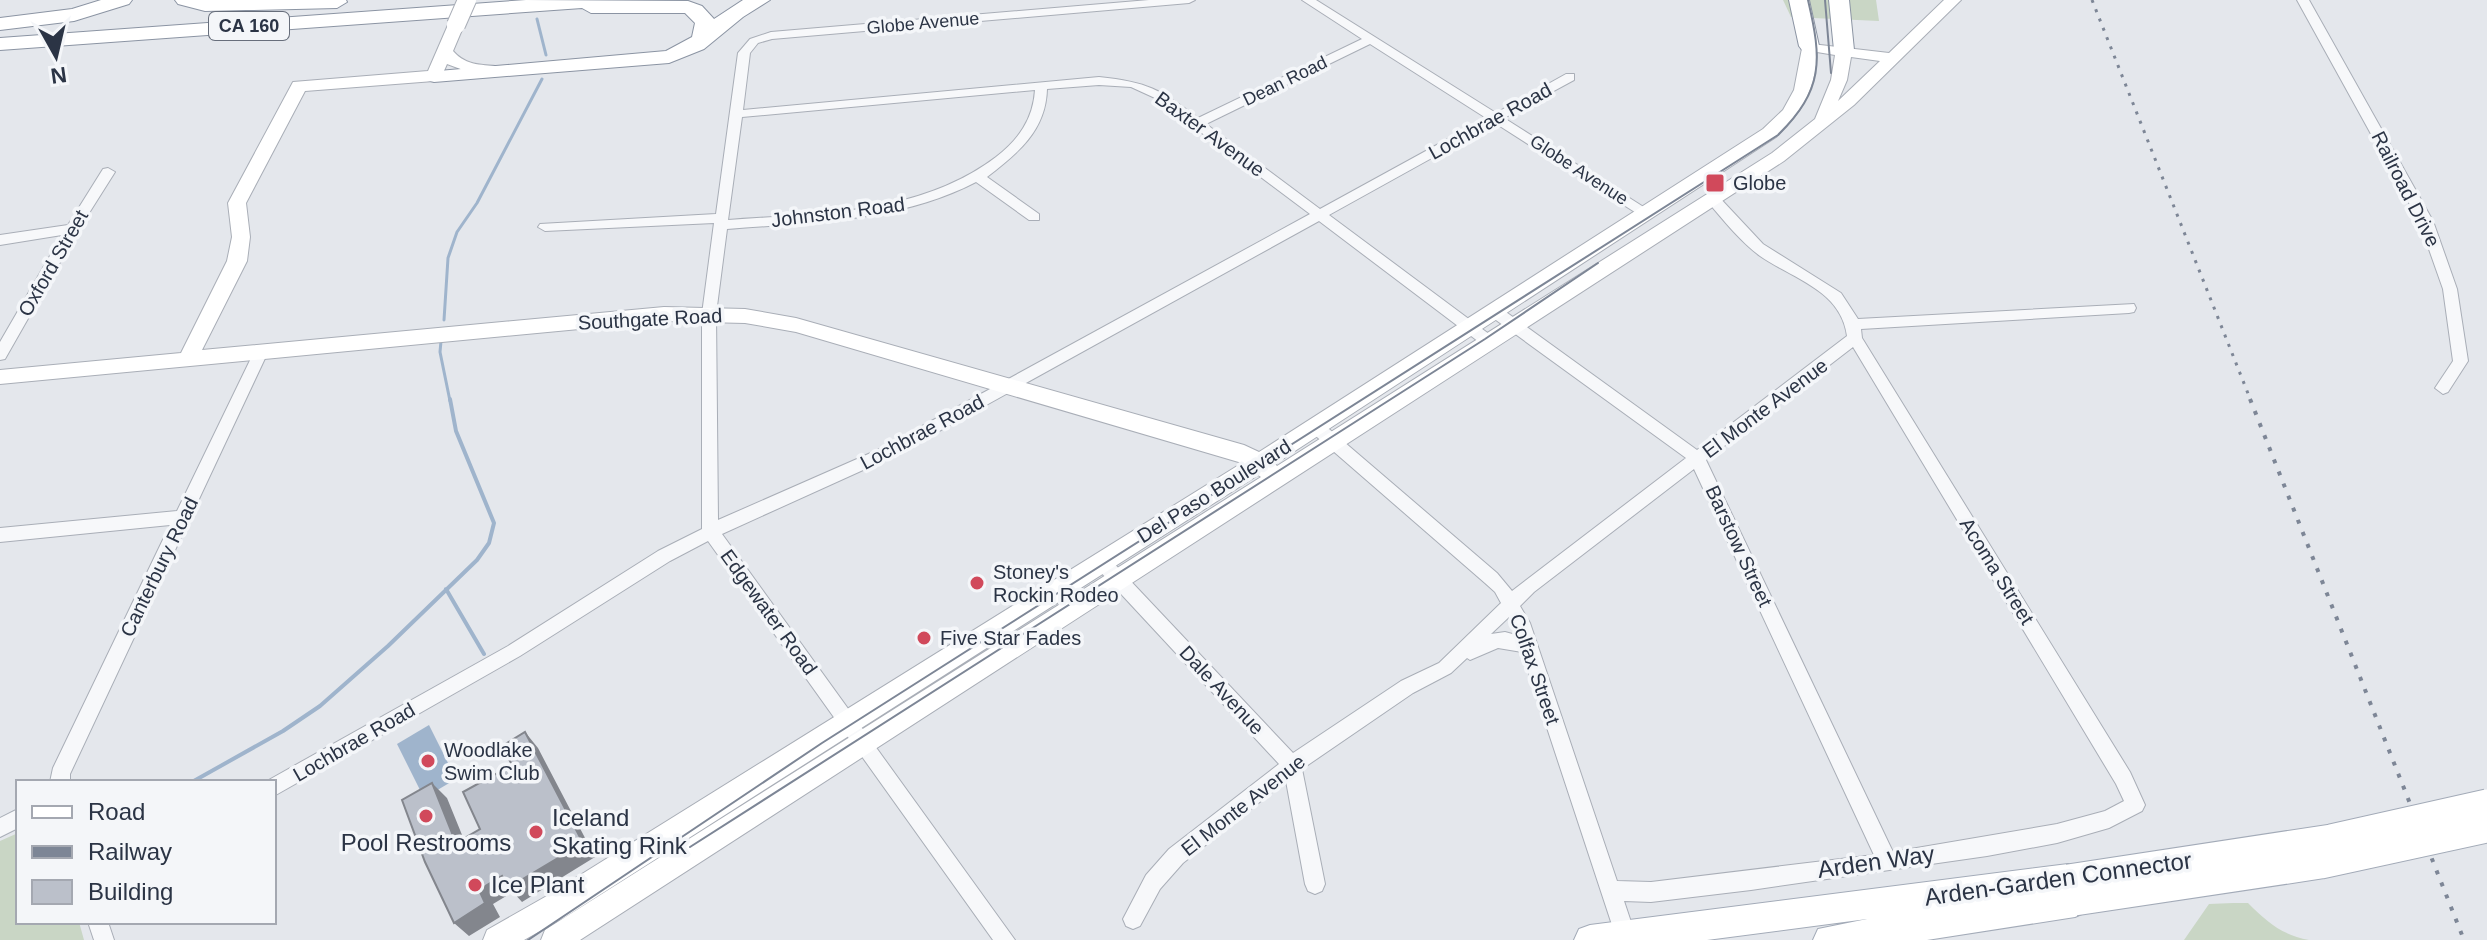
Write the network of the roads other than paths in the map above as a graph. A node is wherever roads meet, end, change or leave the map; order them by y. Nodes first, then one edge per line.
1 (122, 0) edge
2 (185, 0) edge
3 (410, 0) edge
4 (427, 0) edge
5 (467, 0) edge
6 (609, 0) edge
7 (760, 0) edge
8 (1189, 0) edge
9 (1308, 0) edge
10 (1799, 0) edge
11 (1839, 0) edge
12 (1953, 0) edge
13 (2303, 0) edge
14 (498, 8) junction
15 (0, 27) edge
16 (1372, 39) junction
17 (754, 41) joint
18 (0, 44) edge
19 (697, 45) junction
20 (1809, 46) junction
21 (1844, 50) junction
22 (445, 51) junction
23 (1892, 58) junction
24 (500, 71) junction
25 (434, 76) junction
26 (1570, 77) dead end
27 (367, 81) junction
28 (1041, 86) junction
29 (736, 114) junction
30 (1496, 118) junction
31 (1197, 123) junction
32 (1814, 127) junction
33 (108, 172) dead end
34 (978, 177) junction
35 (1713, 199) junction
36 (1646, 213) junction
37 (1320, 214) junction
38 (1034, 217) dead end
39 (722, 221) junction
40 (545, 227) dead end
41 (72, 229) junction
42 (0, 240) edge
43 (2129, 308) dead end
44 (1494, 311) junction
45 (709, 314) junction
46 (1514, 325) junction
47 (1470, 328) junction
48 (1856, 331) junction
49 (1488, 341) junction
50 (261, 352) junction
51 (0, 355) edge
52 (188, 359) junction
53 (0, 377) edge
54 (1008, 386) junction
55 (2443, 388) dead end
56 (1324, 434) junction
57 (1697, 458) junction
58 (1268, 469) junction
59 (183, 517) junction
60 (710, 531) junction
61 (0, 535) edge
62 (1110, 570) junction
63 (1511, 603) junction
64 (1528, 647) junction
65 (1454, 661) junction
66 (856, 732) junction
67 (1292, 765) junction
68 (60, 780) edge
69 (276, 786) edge
70 (2487, 803) edge
71 (2135, 805) joint
72 (2487, 829) edge
73 (1887, 860) junction
74 (1315, 884) dead end
75 (2072, 890) junction
76 (1610, 891) junction
77 (1133, 919) dead end
78 (1626, 938) edge
79 (497, 940) edge
80 (555, 940) edge
81 (1005, 940) edge
82 (1590, 940) edge
83 (1829, 940) edge

1 - 15 highway
2 - 3 highway
4 - 15 highway, CA 160
5 - 22 main road, bridge
6 - 14 highway, CA 160
7 - 19 highway
8 - 17 street, Globe Avenue
9 - 16 street, Globe Avenue
10 - 20 highway
11 - 21 highway
12 - 23 main road, Del Paso Boulevard
13 - 55 street, Railroad Drive
14 - 18 highway, CA 160
14 - 19 highway
16 - 30 street, Globe Avenue
16 - 31 street, Dean Road
17 - 29 street, Edgewater Road
19 - 24 highway
20 - 21 main road
20 - 36 main road, Del Paso Boulevard
21 - 23 main road
21 - 32 main road
22 - 24 main road
22 - 25 main road
22 - 27 main road
23 - 32 main road, Del Paso Boulevard
24 - 25 highway
25 - 27 main road
26 - 30 street, Lochbrae Road
27 - 52 main road
28 - 29 street, Baxter Avenue
28 - 31 street, Baxter Avenue
28 - 34 street, Johnston Road
29 - 39 street, Edgewater Road
30 - 36 street, Globe Avenue
30 - 37 street, Lochbrae Road
31 - 37 street, Baxter Avenue
32 - 35 main road, Del Paso Boulevard
33 - 41 street, Oxford Street
34 - 38 street
34 - 39 street, Johnston Road
35 - 46 main road, Del Paso Boulevard
35 - 48 street, Acoma Street
36 - 44 main road, Del Paso Boulevard
37 - 47 street, Baxter Avenue
37 - 54 street, Lochbrae Road
39 - 40 street, Johnston Road
39 - 45 street, Edgewater Road
41 - 42 street
41 - 51 street, Oxford Street
43 - 48 street
44 - 46 street, Barstow Street
44 - 47 main road, Del Paso Boulevard
45 - 50 main road, Southgate Road
45 - 54 main road, Southgate Road
45 - 60 street, Edgewater Road
46 - 49 main road, Del Paso Boulevard
46 - 57 street, Barstow Street
47 - 49 street, Baxter Avenue
47 - 56 main road, Del Paso Boulevard
48 - 57 street, El Monte Avenue
48 - 71 street, Acoma Street
49 - 56 main road, Del Paso Boulevard
50 - 52 main road, Southgate Road
50 - 59 street, Canterbury Road
52 - 53 main road, Southgate Road
54 - 58 main road, Southgate Road
54 - 60 street, Lochbrae Road
56 - 58 main road, Del Paso Boulevard
56 - 63 street, Colfax Street
57 - 63 street, El Monte Avenue
57 - 73 street, Barstow Street
58 - 62 main road, Del Paso Boulevard
59 - 61 street
59 - 68 street, Canterbury Road
60 - 66 street, Edgewater Road
60 - 69 street, Lochbrae Road
62 - 66 main road, Del Paso Boulevard
62 - 67 street, Dale Avenue
63 - 64 street, Colfax Street
63 - 65 street, El Monte Avenue
64 - 65 street, El Monte Avenue
64 - 76 street, Colfax Street
65 - 67 street, El Monte Avenue
66 - 79 main road, Del Paso Boulevard
66 - 80 main road, Del Paso Boulevard
66 - 81 street, Edgewater Road
67 - 74 street
67 - 77 street, El Monte Avenue
70 - 75 main road, Arden-Garden Connector, bridge
71 - 73 street, Arden Way
72 - 75 main road, Arden-Garden Connector, bridge
73 - 76 street, Arden Way
75 - 78 main road, Arden-Garden Connector
75 - 83 main road, Arden-Garden Connector
76 - 78 street, Colfax Street
78 - 82 main road

